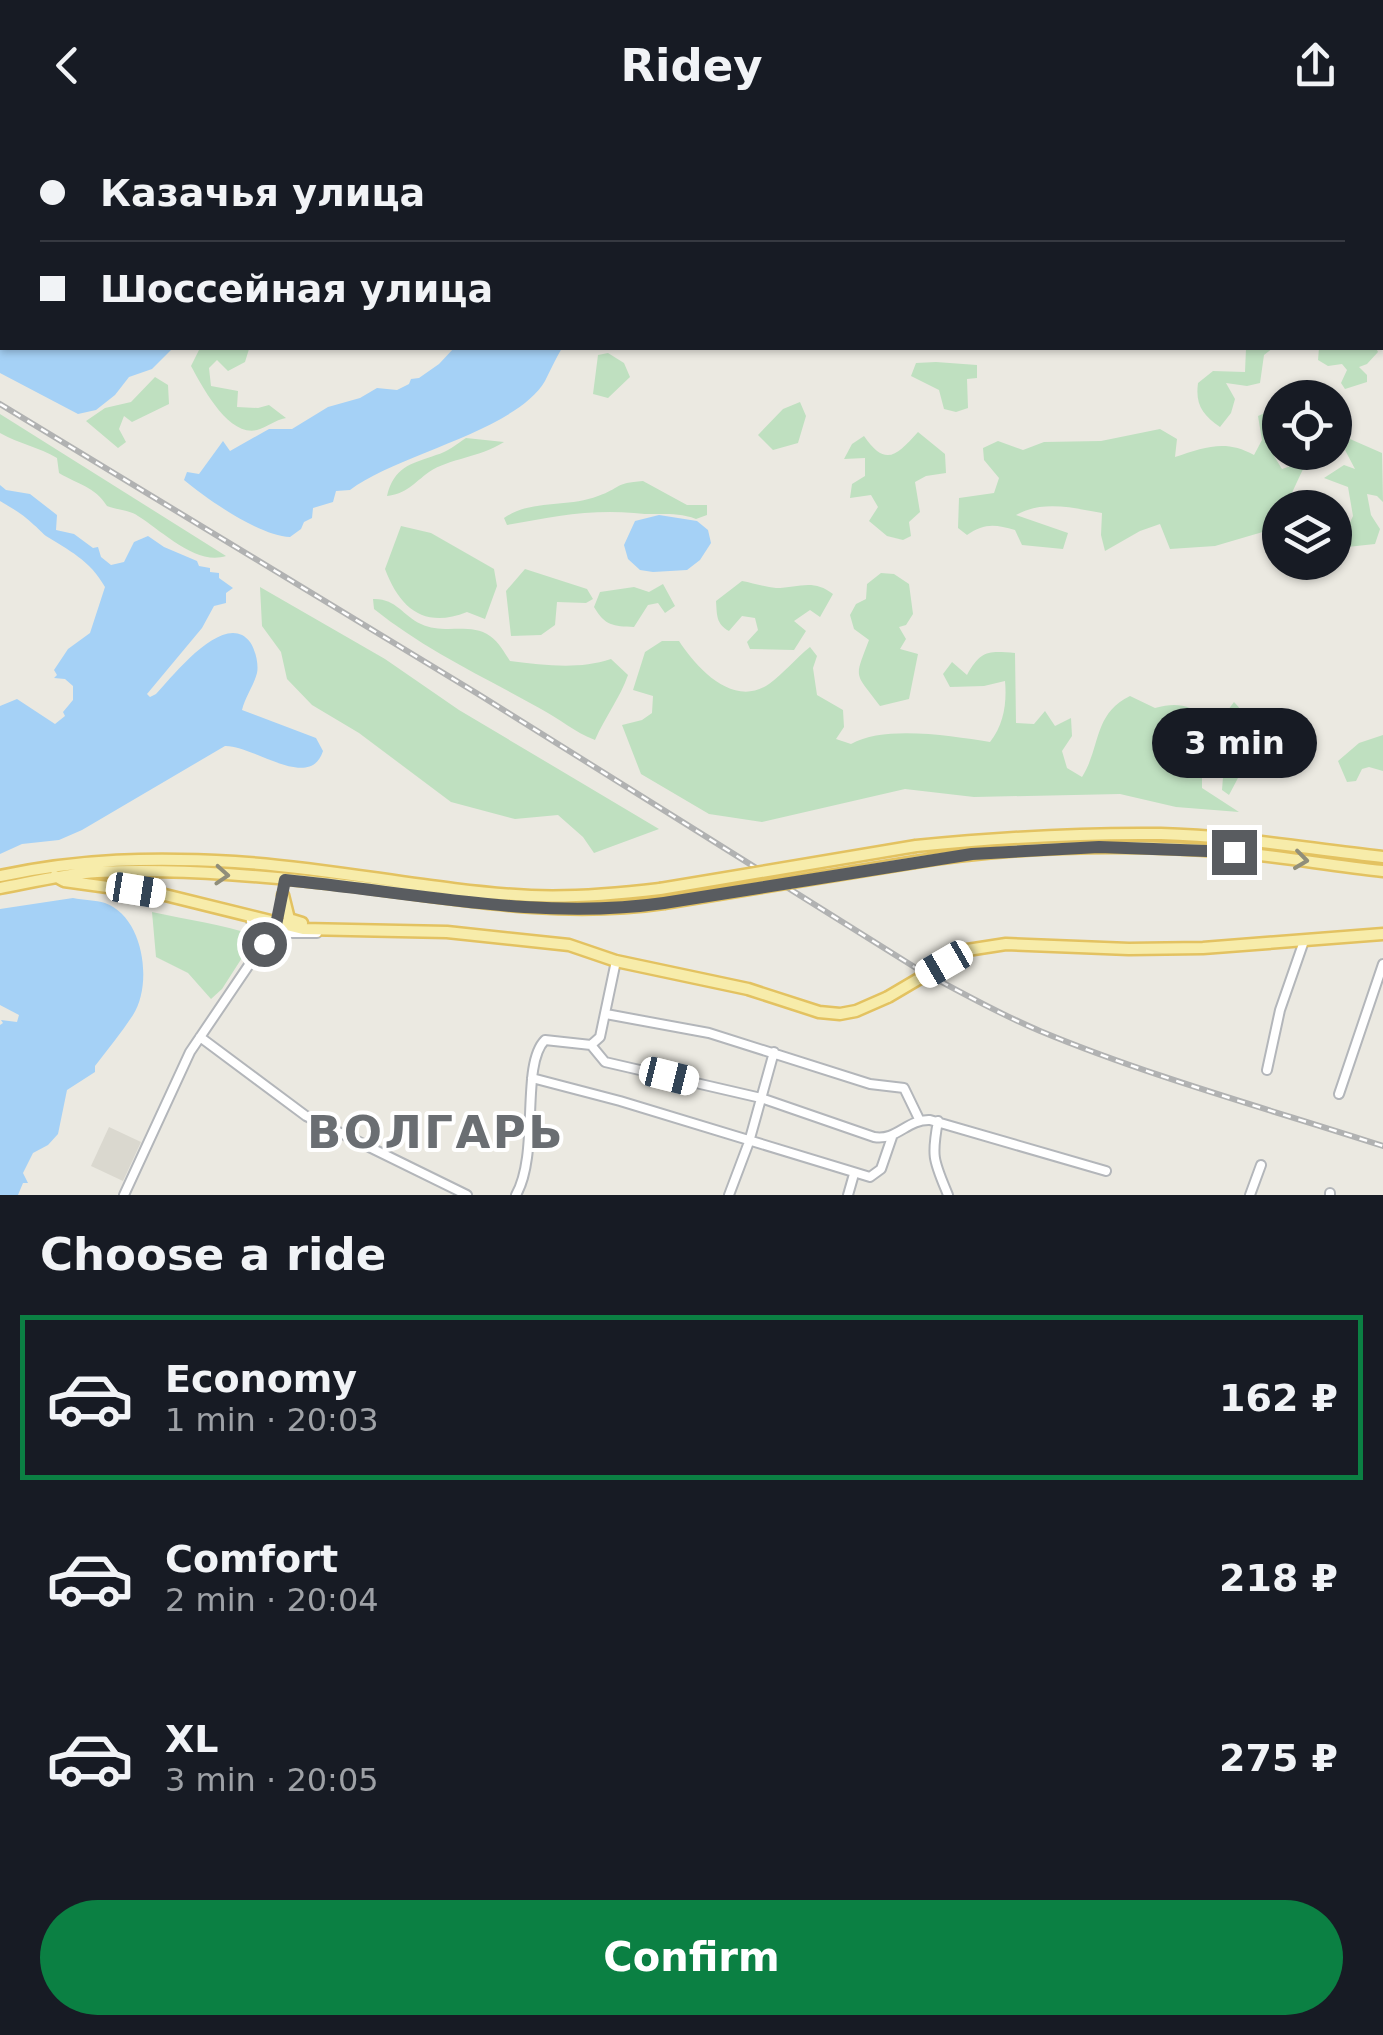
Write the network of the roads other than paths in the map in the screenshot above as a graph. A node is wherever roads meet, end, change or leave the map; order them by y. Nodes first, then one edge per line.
1 (1383, 857) edge
2 (1383, 871) edge
3 (286, 874) junction
4 (0, 876) edge
5 (55, 876) junction
6 (0, 888) edge
7 (284, 895) junction
8 (207, 908) junction
9 (276, 925) junction
10 (323, 932) junction
11 (349, 932) junction
12 (1383, 934) edge
13 (1304, 941) junction
14 (264, 944) junction
15 (616, 961) junction
16 (1383, 964) edge
17 (606, 1014) junction
18 (200, 1037) junction
19 (591, 1045) junction
20 (774, 1052) junction
21 (1267, 1070) dead end
22 (532, 1078) junction
23 (1340, 1094) dead end
24 (761, 1098) junction
25 (919, 1120) junction
26 (938, 1121) junction
27 (892, 1137) junction
28 (749, 1142) junction
29 (1261, 1165) dead end
30 (1106, 1170) dead end
31 (854, 1174) junction
32 (519, 1193) edge
33 (124, 1195) edge
34 (467, 1195) edge
35 (729, 1195) edge
36 (848, 1195) edge
37 (948, 1195) edge
38 (1250, 1195) edge

1 - 3 main road, bridge
3 -> 2 main road, bridge
3 - 4 main road
5 -> 3 main road
3 - 7 main road
5 - 6 main road
5 - 8 main road
7 - 9 main road
7 - 11 main road
8 - 9 main road
8 - 14 street
9 - 10 main road
9 - 14 street
10 - 11 main road
10 - 14 street
11 - 15 main road
12 - 13 main road
13 - 15 main road, bridge
13 - 21 street
14 - 18 street
15 - 17 street
16 - 23 street
17 - 19 street
17 - 20 street
18 - 33 street
18 - 34 street
19 - 22 street
19 - 24 street
20 - 24 street
20 - 25 street
22 - 28 street
22 - 32 street
24 - 27 street
24 - 28 street
25 - 26 street
25 - 27 street
26 - 30 street
26 - 37 street
27 - 31 street
28 - 31 street
28 - 35 street
29 - 38 street
31 - 36 street

